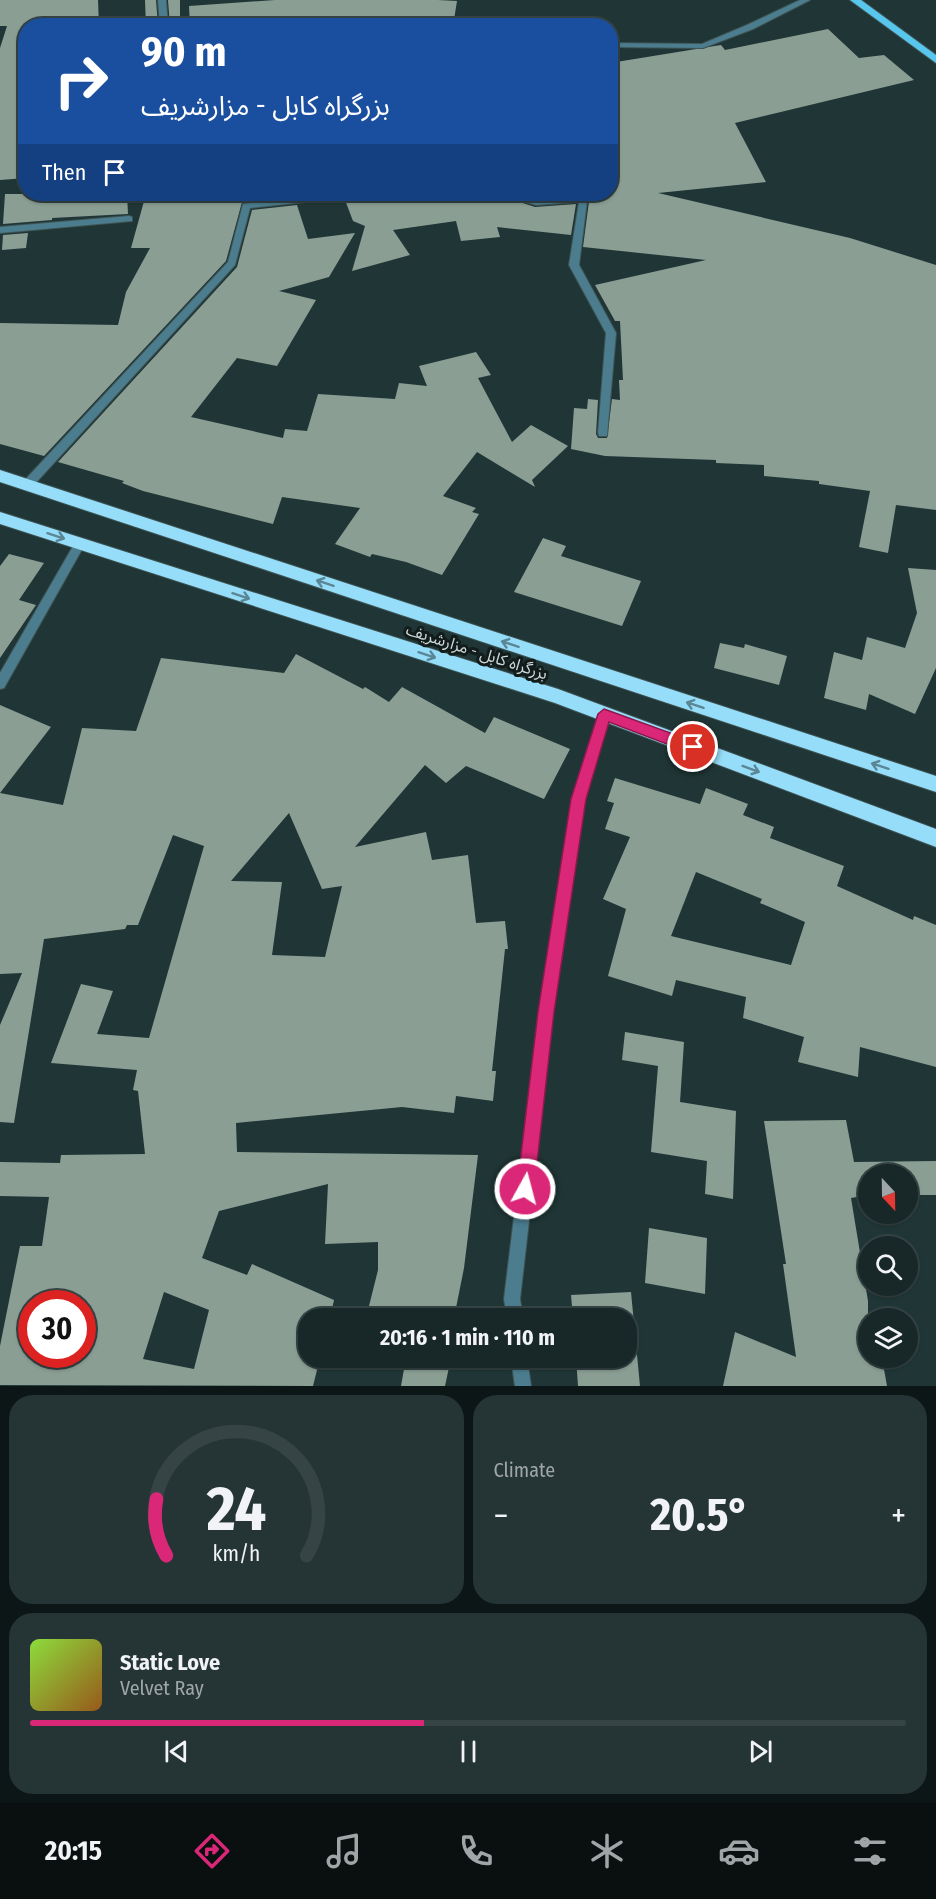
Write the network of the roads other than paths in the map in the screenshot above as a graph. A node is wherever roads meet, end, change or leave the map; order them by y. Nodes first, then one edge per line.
1 (162, 0) edge
2 (806, 0) edge
3 (855, 0) edge
4 (163, 18) edge
5 (618, 45) edge
6 (936, 60) edge
7 (276, 201) edge
8 (584, 201) edge
9 (129, 219) dead end
10 (0, 230) edge
11 (603, 433) dead end
12 (0, 476) edge
13 (27, 485) junction
14 (0, 518) edge
15 (80, 544) junction
16 (0, 684) edge
17 (604, 714) junction
18 (936, 784) edge
19 (936, 838) edge
20 (513, 1308) edge
21 (520, 1368) edge
22 (523, 1386) edge

1 - 4 street
2 - 5 street
3 - 6 main road
7 - 13 street
8 - 11 street
9 - 10 street
12 - 13 highway, بزرگراه کابل - مزارشریف
18 -> 13 highway, بزرگراه کابل - مزارشریف
14 -> 15 highway, بزرگراه کابل - مزارشریف
15 - 16 street
15 -> 17 highway, بزرگراه کابل - مزارشریف
17 -> 19 highway, بزرگراه کابل - مزارشریف
17 - 20 street
21 - 22 street

